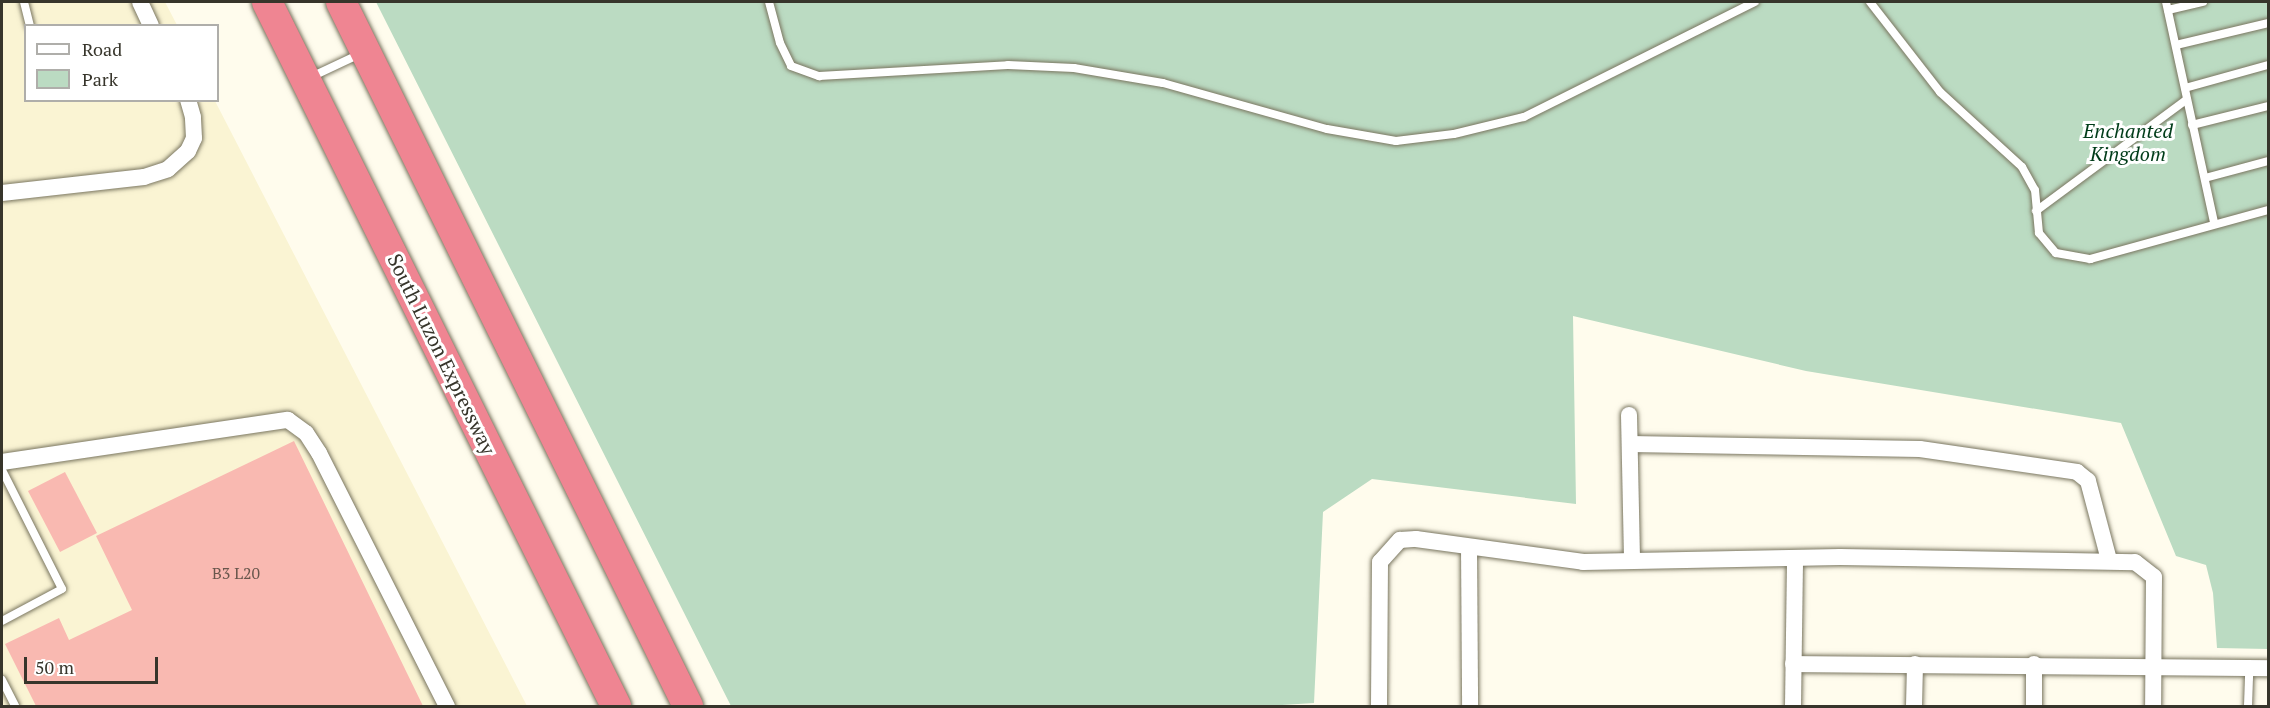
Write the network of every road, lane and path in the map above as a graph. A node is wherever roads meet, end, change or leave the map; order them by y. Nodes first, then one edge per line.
1 (24, 2) edge
2 (140, 2) edge
3 (267, 2) edge
4 (341, 2) edge
5 (769, 2) edge
6 (1755, 2) edge
7 (1870, 2) edge
8 (2203, 2) edge
9 (2167, 6) edge
10 (2268, 23) edge
11 (30, 24) edge
12 (150, 24) edge
13 (2176, 45) junction
14 (366, 52) junction
15 (2268, 65) edge
16 (306, 80) junction
17 (2185, 88) junction
18 (2187, 100) junction
19 (188, 102) edge
20 (2268, 106) edge
21 (2192, 125) junction
22 (2268, 161) edge
23 (2205, 178) junction
24 (2, 193) edge
25 (2268, 210) edge
26 (2036, 211) junction
27 (2214, 223) junction
28 (1629, 415) dead end
29 (1630, 444) junction
30 (2, 462) edge
31 (2, 470) edge
32 (1469, 548) junction
33 (1795, 558) junction
34 (1632, 561) junction
35 (2109, 561) junction
36 (2, 621) edge
37 (1793, 664) junction
38 (1915, 664) junction
39 (2034, 664) junction
40 (2154, 666) junction
41 (2249, 668) junction
42 (2268, 668) edge
43 (2, 680) edge
44 (15, 706) edge
45 (447, 706) edge
46 (616, 706) edge
47 (688, 706) edge
48 (1379, 706) edge
49 (1470, 706) edge
50 (1793, 706) edge
51 (1914, 706) edge
52 (2034, 706) edge
53 (2154, 706) edge
54 (2248, 706) edge

1 - 11 lane
2 - 12 street
3 - 16 highway, South Luzon Expressway
4 - 14 highway
5 - 6 lane
7 - 26 lane
8 - 9 lane
9 - 13 lane
10 - 13 lane
13 - 17 lane
14 - 16 lane
14 - 47 highway
15 - 17 lane
16 - 46 highway, South Luzon Expressway
17 - 18 lane
18 - 21 lane
18 - 26 lane
19 - 24 street
20 - 21 lane
21 - 23 lane
22 - 23 lane
23 - 27 lane
25 - 27 lane
26 - 27 lane
28 - 29 street
29 - 34 street
29 - 35 street
30 - 45 street
31 - 36 lane
32 - 34 street
32 - 48 street
32 - 49 street
33 - 34 street
33 - 35 street
33 - 37 street
35 - 40 street
37 - 38 street
37 - 50 street
38 - 39 street
38 - 51 street
39 - 40 street
39 - 52 street
40 - 41 street
40 - 53 street
41 - 42 street
41 - 54 lane
43 - 44 lane

